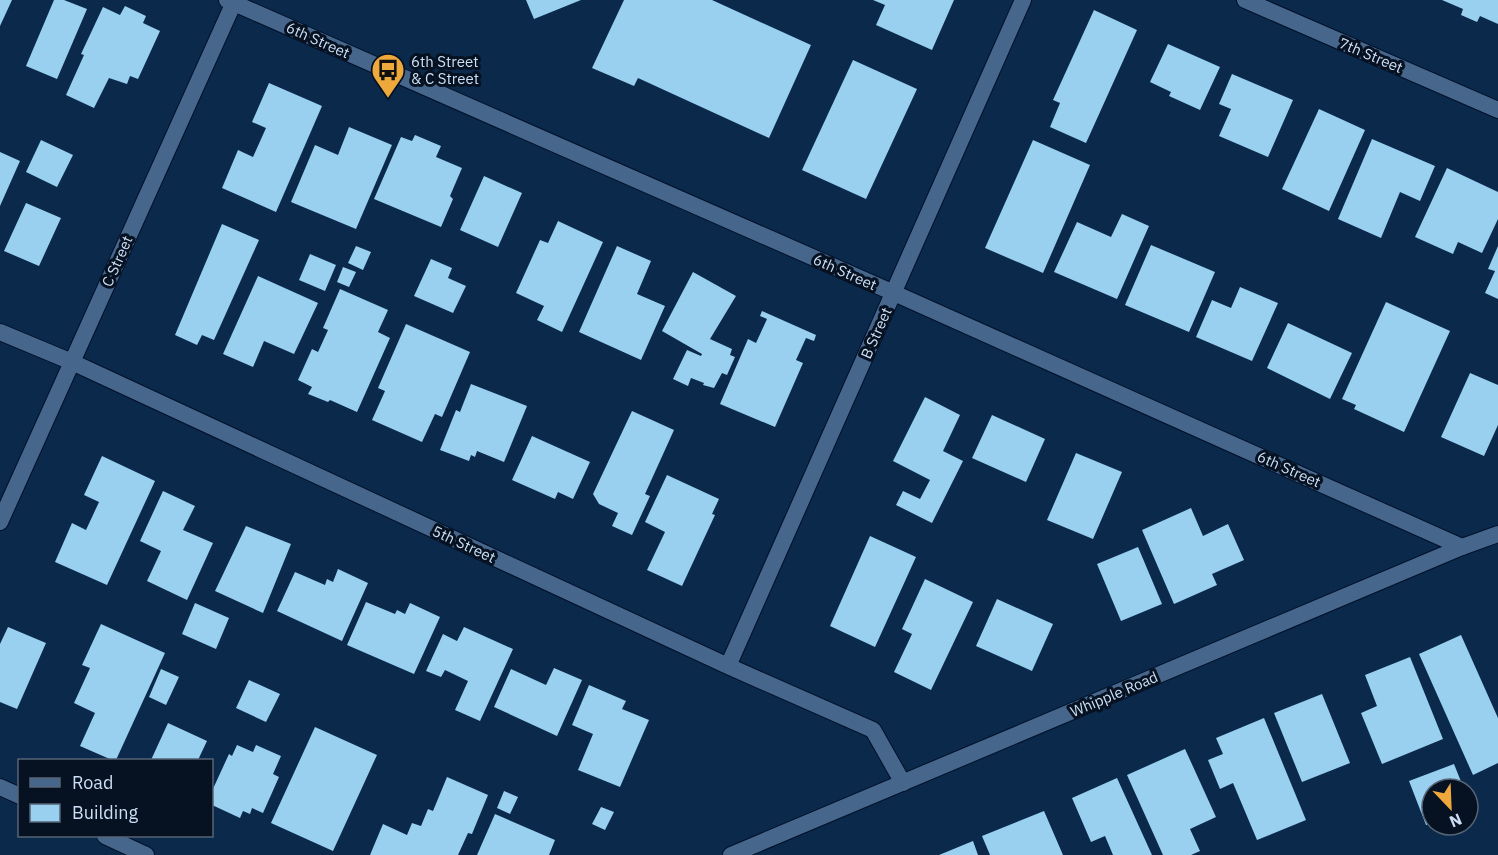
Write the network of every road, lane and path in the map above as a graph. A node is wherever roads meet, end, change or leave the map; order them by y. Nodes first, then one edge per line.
1 (1023, 0) edge
2 (1245, 0) edge
3 (232, 1) edge
4 (1498, 110) edge
5 (894, 293) junction
6 (0, 332) edge
7 (72, 362) junction
8 (0, 522) edge
9 (1498, 534) edge
10 (1462, 547) junction
11 (728, 666) junction
12 (903, 783) junction
13 (0, 787) edge
14 (18, 795) edge
15 (107, 837) edge
16 (146, 855) edge
17 (731, 855) edge

1 - 5 street, B Street
2 - 4 street, 7th Street
3 - 5 street, 6th Street
3 - 7 street, C Street
5 - 10 street, 6th Street
5 - 11 street, B Street
6 - 7 street, 5th Street
7 - 8 street, C Street
7 - 11 street, 5th Street
9 - 10 street, Whipple Road
10 - 12 street, Whipple Road
11 - 12 street, 5th Street
12 - 17 street, Whipple Road
13 - 14 street
15 - 16 street

